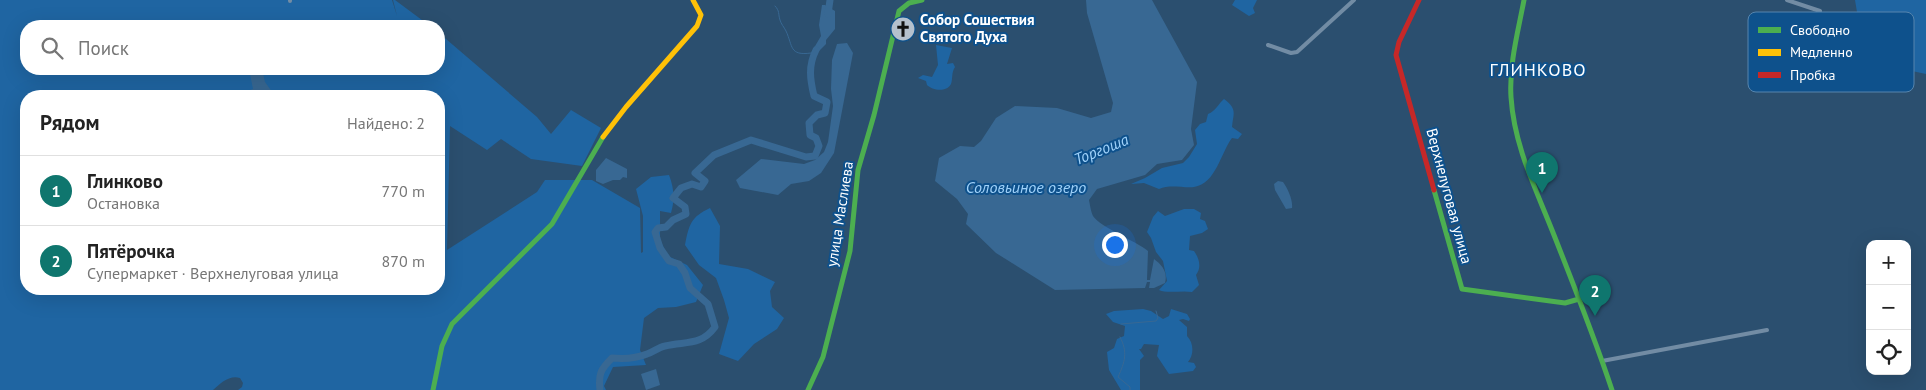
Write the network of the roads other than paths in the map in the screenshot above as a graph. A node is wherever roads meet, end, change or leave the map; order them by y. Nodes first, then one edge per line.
1 (693, 0) edge
2 (919, 0) edge
3 (1354, 0) edge
4 (1419, 0) edge
5 (1524, 0) edge
6 (1786, 0) edge
7 (1820, 11) dead end
8 (1268, 45) dead end
9 (1579, 298) junction
10 (1767, 330) dead end
11 (1602, 361) junction
12 (432, 390) edge
13 (808, 390) edge
14 (1612, 390) edge

1 - 12 street
2 - 13 street, улица Маслиева
3 - 8 street
4 - 9 street, Верхнелуговая улица
5 - 9 street
6 - 7 street
9 - 11 street
10 - 11 street
11 - 14 street

